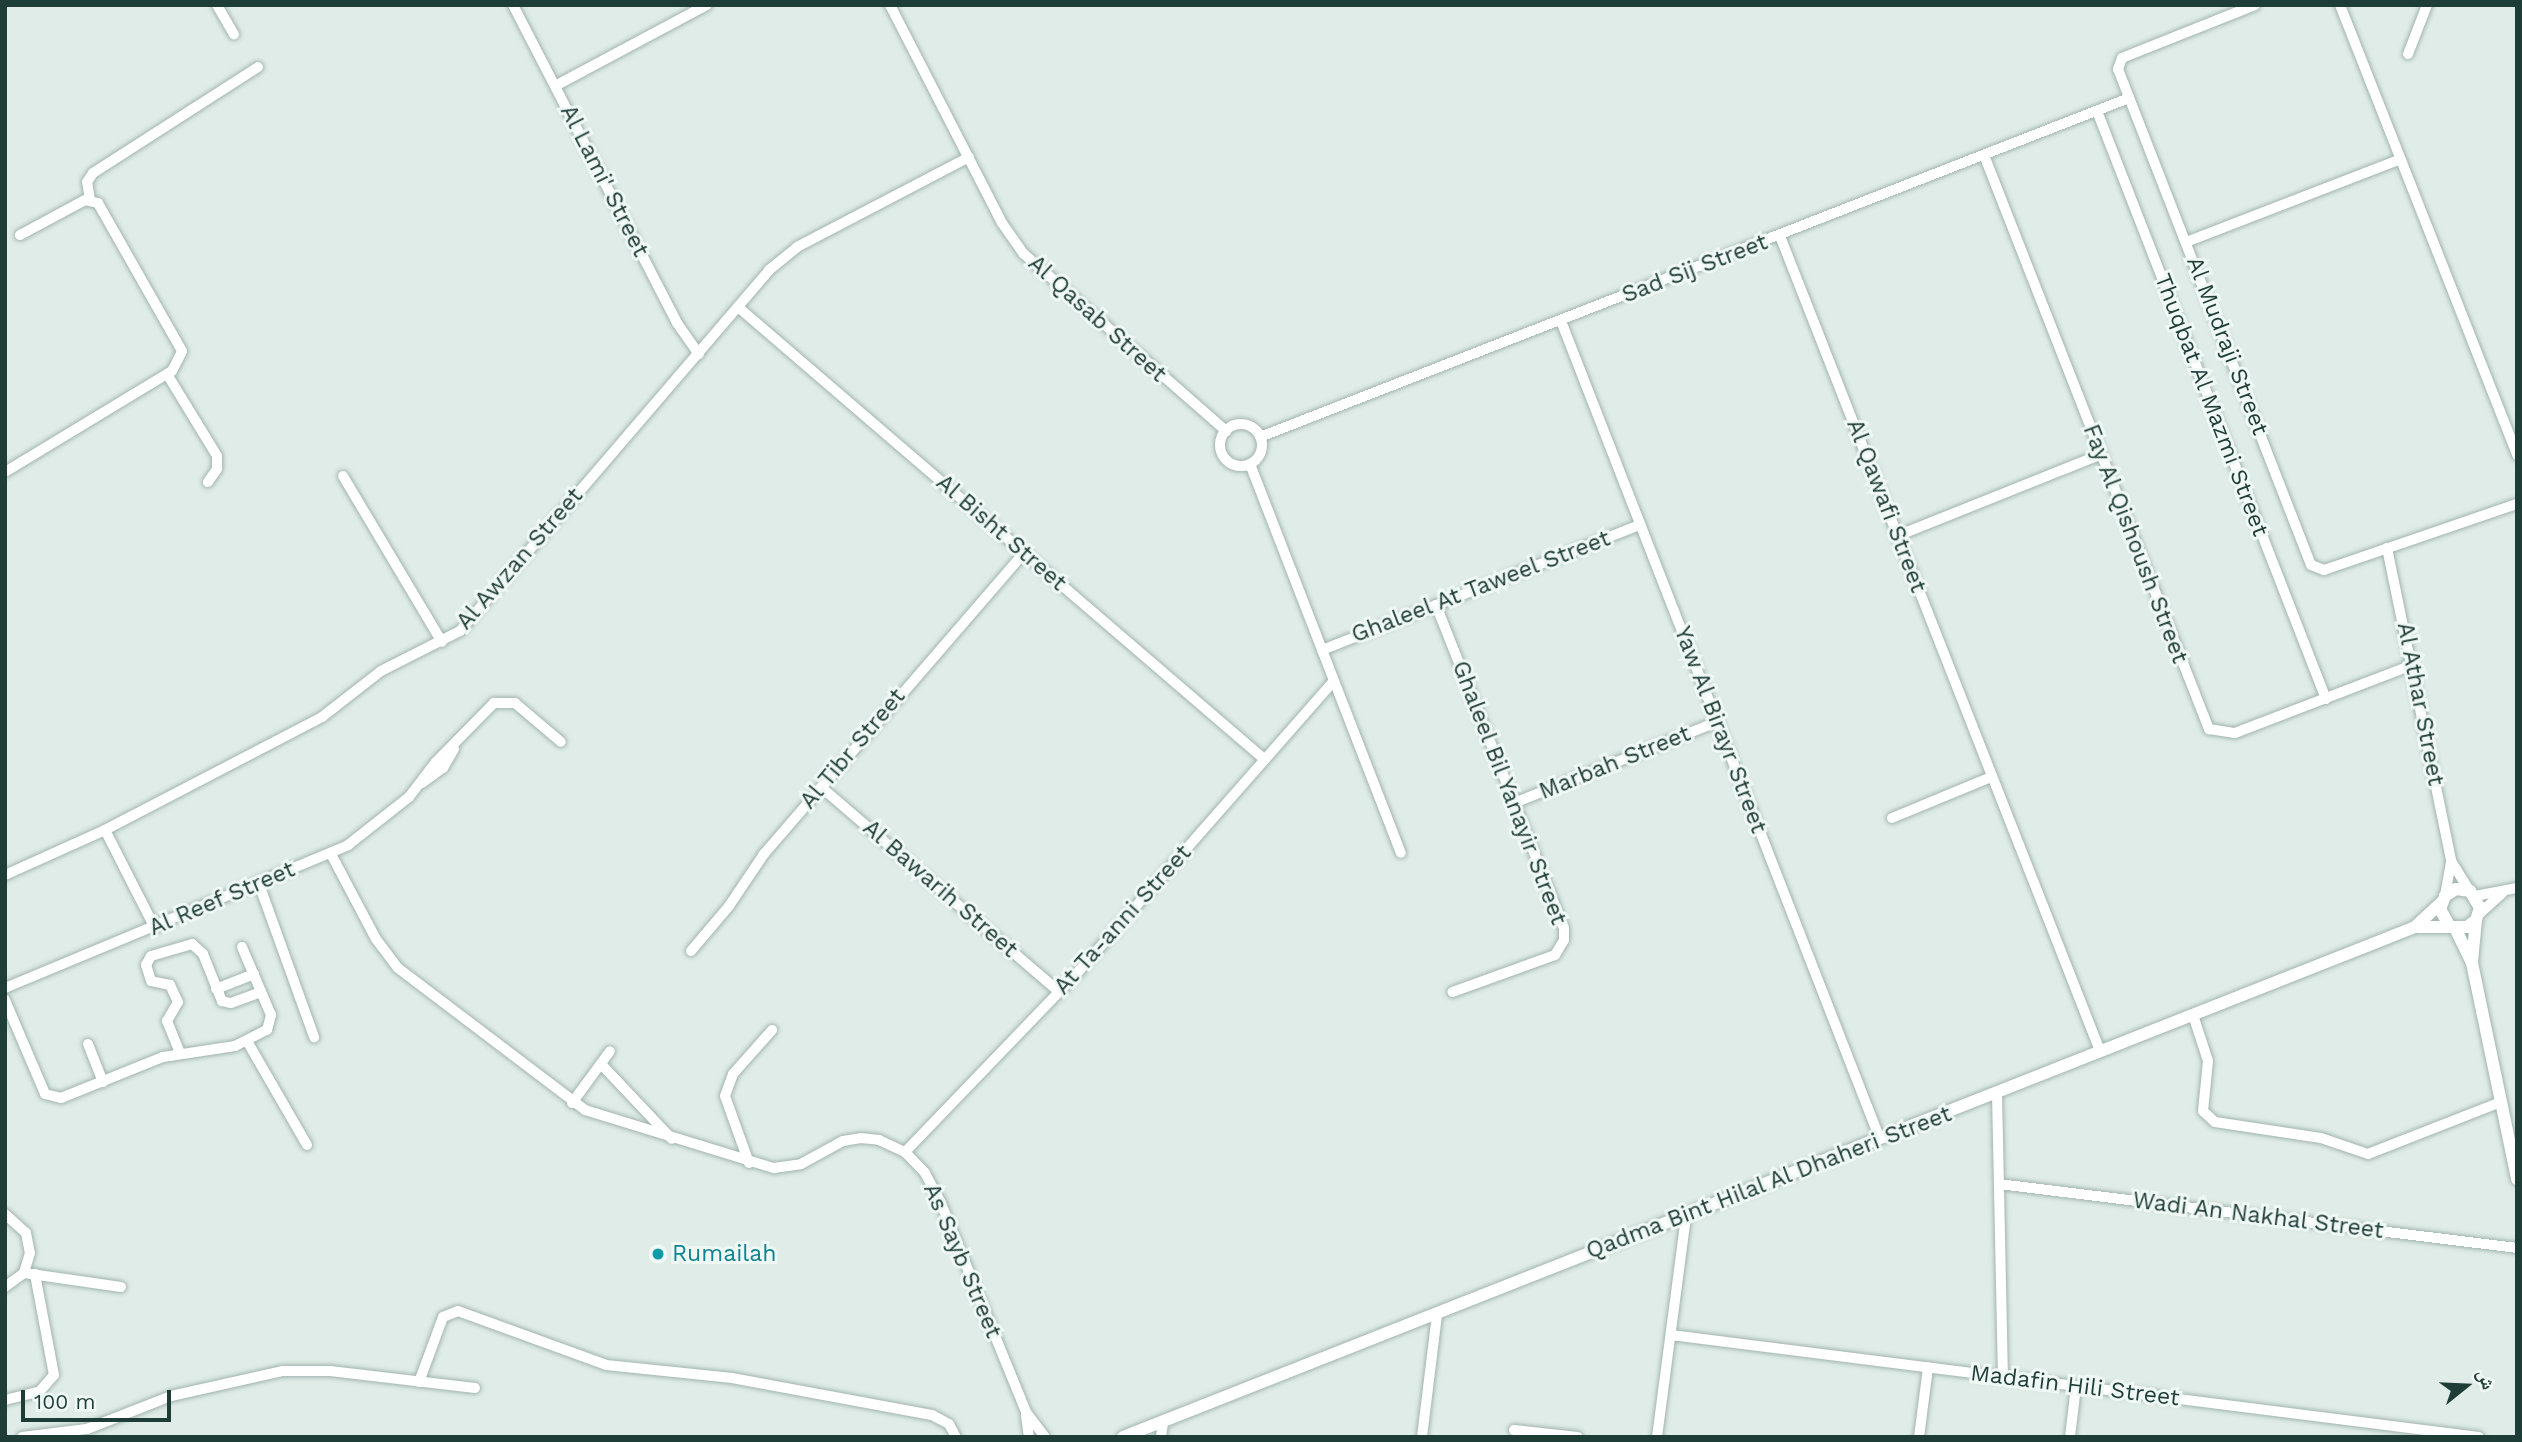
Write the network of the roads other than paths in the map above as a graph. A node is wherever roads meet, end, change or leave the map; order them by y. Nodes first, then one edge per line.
1 (217, 5) edge
2 (513, 5) edge
3 (707, 5) edge
4 (890, 5) edge
5 (2255, 5) edge
6 (2340, 5) edge
7 (2427, 5) edge
8 (234, 34) dead end
9 (2408, 54) dead end
10 (258, 67) dead end
11 (555, 86) junction
12 (2129, 98) junction
13 (2097, 111) junction
14 (1984, 155) junction
15 (969, 157) junction
16 (2401, 159) junction
17 (90, 200) junction
18 (20, 235) dead end
19 (1780, 236) junction
20 (2186, 242) junction
21 (738, 307) junction
22 (1561, 321) junction
23 (699, 354) junction
24 (167, 374) junction
25 (1226, 431) junction
26 (1260, 437) junction
27 (2100, 455) junction
28 (2517, 455) edge
29 (1250, 464) junction
30 (5, 472) edge
31 (343, 476) dead end
32 (208, 482) dead end
33 (2517, 504) edge
34 (1640, 525) junction
35 (1897, 536) junction
36 (2387, 548) junction
37 (1024, 552) junction
38 (1436, 605) junction
39 (442, 642) junction
40 (1322, 650) junction
41 (2412, 665) junction
42 (1334, 681) junction
43 (2326, 699) junction
44 (1717, 722) junction
45 (561, 742) dead end
46 (1264, 760) junction
47 (1991, 777) junction
48 (821, 787) junction
49 (1514, 803) junction
50 (1892, 818) dead end
51 (105, 830) junction
52 (1401, 853) dead end
53 (331, 854) junction
54 (2451, 861) junction
55 (5, 875) edge
56 (259, 884) junction
57 (2517, 888) edge
58 (2502, 893) junction
59 (2472, 894) junction
60 (2443, 899) junction
61 (2478, 917) junction
62 (2452, 926) junction
63 (2415, 927) junction
64 (155, 928) junction
65 (242, 947) dead end
66 (691, 951) dead end
67 (2472, 962) junction
68 (254, 974) junction
69 (5, 988) edge
70 (216, 989) junction
71 (1058, 991) junction
72 (261, 992) junction
73 (1452, 992) dead end
74 (5, 1000) edge
75 (2193, 1015) junction
76 (772, 1030) dead end
77 (314, 1037) dead end
78 (247, 1041) junction
79 (88, 1044) dead end
80 (610, 1051) dead end
81 (2100, 1051) junction
82 (180, 1053) junction
83 (601, 1064) junction
84 (103, 1082) junction
85 (1997, 1093) junction
86 (2501, 1101) junction
87 (572, 1103) junction
88 (2511, 1121) edge
89 (1880, 1139) junction
90 (672, 1140) junction
91 (307, 1145) dead end
92 (905, 1152) junction
93 (749, 1163) junction
94 (2517, 1179) edge
95 (1999, 1184) junction
96 (5, 1214) edge
97 (1686, 1217) junction
98 (2517, 1248) edge
99 (24, 1273) junction
100 (35, 1274) junction
101 (5, 1287) edge
102 (121, 1287) dead end
103 (1437, 1314) junction
104 (1671, 1335) junction
105 (1928, 1368) junction
106 (2003, 1377) junction
107 (419, 1382) junction
108 (2076, 1387) junction
109 (475, 1388) dead end
110 (5, 1400) edge
111 (1026, 1412) junction
112 (1163, 1422) junction
113 (1514, 1430) dead end
114 (22, 1437) edge
115 (956, 1437) edge
116 (1029, 1437) edge
117 (1045, 1437) edge
118 (1123, 1437) edge
119 (1161, 1437) edge
120 (1422, 1437) edge
121 (1578, 1437) edge
122 (1657, 1437) edge
123 (1919, 1437) edge
124 (2070, 1437) edge
125 (2479, 1437) edge

1 - 8 street
2 - 11 street, Al Lami' Street
3 - 11 street
4 - 15 street, Al Qasab Street
5 - 12 street, Al Mudraji Street
6 - 16 street
7 - 9 street
10 - 17 street
11 - 23 street, Al Lami' Street
12 - 13 street, Sad Sij Street
12 - 20 street, Al Mudraji Street
13 - 14 street, Sad Sij Street
13 - 43 street, Thuqbat Al Mazmi Street
14 - 19 street, Sad Sij Street
14 - 27 street, Fay Al Qishoush Street
15 - 21 street, Al Awzan Street
15 - 25 street, Al Qasab Street
16 - 20 street
16 - 28 street
17 - 18 street
17 - 24 street
19 - 22 street, Sad Sij Street
19 - 35 street, Al Qawafi Street
20 - 36 street, Al Mudraji Street
21 - 23 street, Al Awzan Street
21 - 37 street, Al Bisht Street
22 - 26 street, Sad Sij Street
22 - 34 street, Yaw Al Birayr Street
23 - 39 street, Al Awzan Street
24 - 30 street
24 - 32 street
25 - 26 street
25 - 29 street
26 - 29 street
27 - 35 street
27 - 43 street, Fay Al Qishoush Street
29 - 40 street
31 - 39 street
33 - 36 street, Al Mudraji Street
34 - 38 street, Ghaleel At Taweel Street
34 - 44 street, Yaw Al Birayr Street
35 - 47 street, Al Qawafi Street
36 - 41 street, Al Athar Street
37 - 46 street, Al Bisht Street
37 - 48 street, Al Tibr Street
38 - 40 street, Ghaleel At Taweel Street
38 - 49 street, Ghaleel Bil Yanayir Street
39 - 51 street, Al Awzan Street
40 - 42 street
41 - 43 street, Fay Al Qishoush Street
41 - 54 street, Al Athar Street
42 - 46 street, At Ta-anni Street
42 - 52 street
44 - 49 street, Marbah Street
44 - 89 street, Yaw Al Birayr Street
45 - 53 street, Al Reef Street
46 - 71 street, At Ta-anni Street
47 - 50 street
47 - 81 street, Al Qawafi Street
48 - 66 street, Al Tibr Street
48 - 71 street, Al Bawarih Street
49 - 73 street, Ghaleel Bil Yanayir Street
51 - 55 street, Al Awzan Street
51 - 64 street
53 - 56 street, Al Reef Street
53 - 87 street, As Sayb Street
54 - 59 street, Al Athar Street
54 - 60 street, Al Athar Street
56 - 64 street, Al Reef Street
56 - 77 street
57 - 58 street
58 - 59 street
58 - 61 street
59 - 60 street
59 - 61 street
60 - 62 street
60 - 63 street, Qadma Bint Hilal Al Dhaheri Street
61 - 62 street
61 - 67 street
62 - 63 street, Qadma Bint Hilal Al Dhaheri Street
62 - 67 street
63 - 75 street, Qadma Bint Hilal Al Dhaheri Street
64 - 69 street, Al Reef Street
65 - 68 street
67 - 86 street
68 - 70 street
68 - 72 street
70 - 72 street
70 - 82 street
71 - 92 street, At Ta-anni Street
72 - 78 street
74 - 84 street
75 - 81 street, Qadma Bint Hilal Al Dhaheri Street
75 - 86 street
76 - 93 street
78 - 82 street
78 - 91 street
79 - 84 street
80 - 83 street
81 - 85 street, Qadma Bint Hilal Al Dhaheri Street
82 - 84 street
83 - 87 street
83 - 90 street
85 - 89 street, Qadma Bint Hilal Al Dhaheri Street
85 - 95 street
86 - 88 street
87 - 90 street, As Sayb Street
88 - 94 street
89 - 97 street, Qadma Bint Hilal Al Dhaheri Street
90 - 93 street, As Sayb Street
92 - 93 street, As Sayb Street
92 - 111 street, As Sayb Street
95 - 98 street, Wadi An Nakhal Street
95 - 106 street
96 - 99 street
97 - 103 street, Qadma Bint Hilal Al Dhaheri Street
97 - 104 street
99 - 100 street
99 - 101 street
100 - 102 street
100 - 110 street
103 - 112 street, Qadma Bint Hilal Al Dhaheri Street
103 - 120 street
104 - 105 street, Madafin Hili Street
104 - 122 street
105 - 106 street, Madafin Hili Street
105 - 123 street
106 - 108 street, Madafin Hili Street
107 - 109 street
107 - 114 street
107 - 115 street
108 - 124 street
108 - 125 street, Madafin Hili Street
111 - 116 street, As Sayb Street
111 - 117 street, As Sayb Street
112 - 118 street, Qadma Bint Hilal Al Dhaheri Street
112 - 119 street
113 - 121 street

